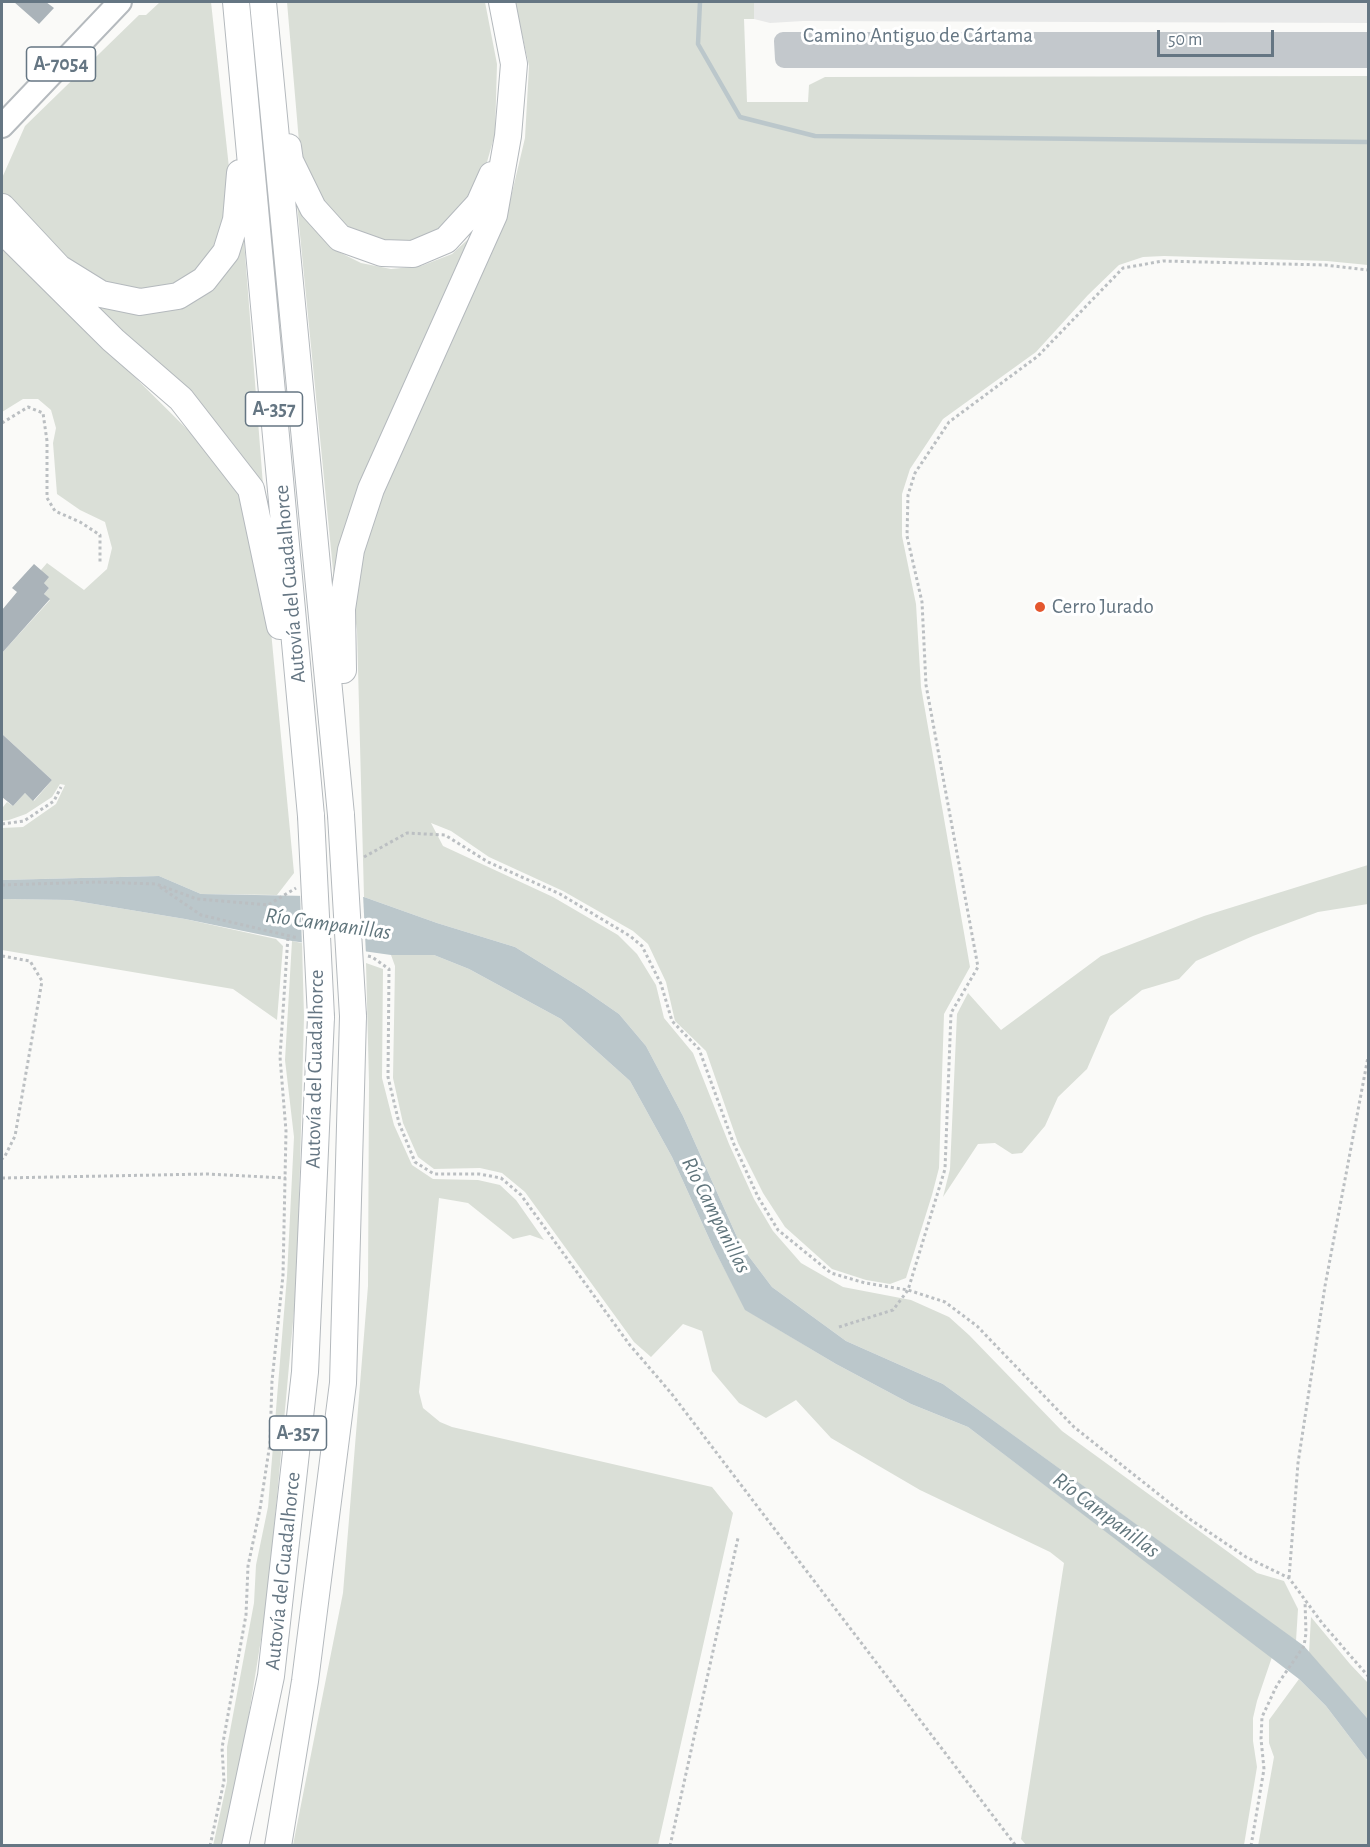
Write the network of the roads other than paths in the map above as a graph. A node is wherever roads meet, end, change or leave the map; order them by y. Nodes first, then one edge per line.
1 (120, 2) edge
2 (235, 2) edge
3 (264, 2) edge
4 (502, 2) edge
5 (1368, 41) edge
6 (1368, 59) edge
7 (2, 126) edge
8 (508, 136) junction
9 (2, 207) edge
10 (2, 230) edge
11 (305, 743) junction
12 (339, 784) junction
13 (235, 1845) edge
14 (278, 1845) edge

1 - 7 main road, A-7054
2 - 9 highway
2 - 11 highway, Autovía del Guadalhorce / A-357
3 - 8 highway
3 - 12 highway, Autovía del Guadalhorce / A-357
4 - 8 highway
5 - 6 street, Camino Antiguo de Cártama
8 - 12 highway
10 - 11 highway
11 - 13 highway, Autovía del Guadalhorce / A-357, bridge
12 - 14 highway, Autovía del Guadalhorce / A-357, bridge

